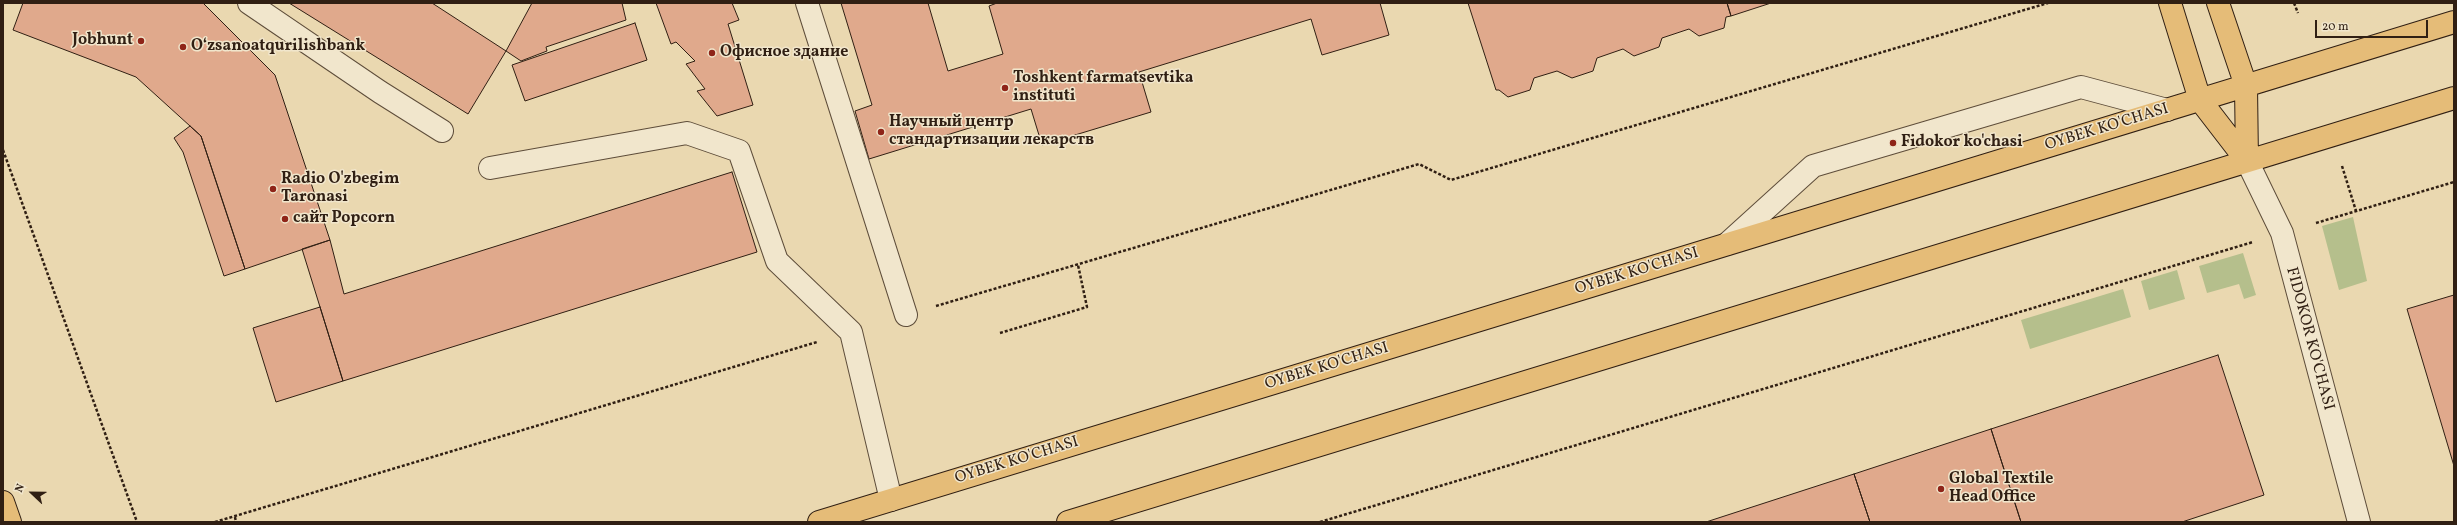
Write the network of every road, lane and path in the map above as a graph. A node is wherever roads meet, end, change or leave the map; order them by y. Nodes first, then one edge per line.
1 (249, 3) edge
2 (807, 3) edge
3 (2048, 3) edge
4 (2170, 3) edge
5 (2218, 3) edge
6 (2294, 3) edge
7 (2298, 13) dead end
8 (2454, 22) edge
9 (2246, 86) junction
10 (2454, 98) edge
11 (2200, 100) junction
12 (2167, 110) junction
13 (442, 131) dead end
14 (3, 150) edge
15 (2247, 162) junction
16 (1419, 164) dead end
17 (2342, 166) dead end
18 (490, 168) dead end
19 (2454, 182) edge
20 (2356, 211) junction
21 (2316, 223) dead end
22 (2253, 242) dead end
23 (1727, 244) junction
24 (1078, 265) dead end
25 (906, 315) dead end
26 (1000, 333) dead end
27 (891, 500) junction
28 (3, 502) edge
29 (235, 517) dead end
30 (10, 522) edge
31 (137, 522) edge
32 (236, 522) edge
33 (819, 522) edge
34 (1068, 522) edge
35 (1320, 522) edge
36 (2359, 522) edge

1 - 13 street
2 - 25 street
3 - 16 path
4 - 11 main road, FIDOKOR KO'CHASI
5 - 9 main road, FIDOKOR KO'CHASI
6 - 7 path
8 - 9 main road, OYBEK KO'CHASI
9 - 11 main road, OYBEK KO'CHASI
9 - 15 main road, FIDOKOR KO'CHASI
10 - 15 main road
11 - 12 main road, OYBEK KO'CHASI
11 - 15 main road, FIDOKOR KO'CHASI
12 - 23 main road, OYBEK KO'CHASI
12 - 23 street
14 - 31 path
15 - 34 main road
15 - 36 street, FIDOKOR KO'CHASI
17 - 20 path
18 - 27 street
19 - 20 path
20 - 21 path
22 - 35 path
23 - 27 main road, OYBEK KO'CHASI
24 - 26 path
27 - 33 main road, OYBEK KO'CHASI
28 - 30 main road
29 - 32 path

